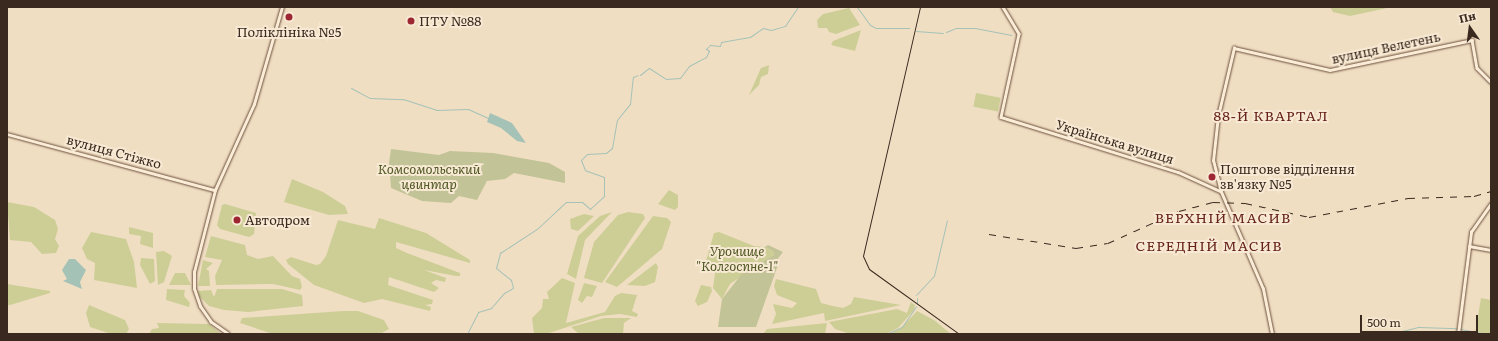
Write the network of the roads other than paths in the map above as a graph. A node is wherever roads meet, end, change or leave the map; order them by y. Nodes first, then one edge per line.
1 (282, 7) edge
2 (1002, 7) edge
3 (1491, 82) edge
4 (7, 134) edge
5 (215, 190) junction
6 (1221, 192) junction
7 (1491, 203) edge
8 (1469, 246) junction
9 (1491, 250) edge
10 (228, 334) edge
11 (1272, 334) edge
12 (1458, 334) edge

1 - 5 street
2 - 6 street, Українська вулиця
3 - 6 street, вулиця Велетень
4 - 5 street, вулиця Стіжко
5 - 10 street
6 - 11 street
7 - 8 street
8 - 9 street
8 - 12 street

